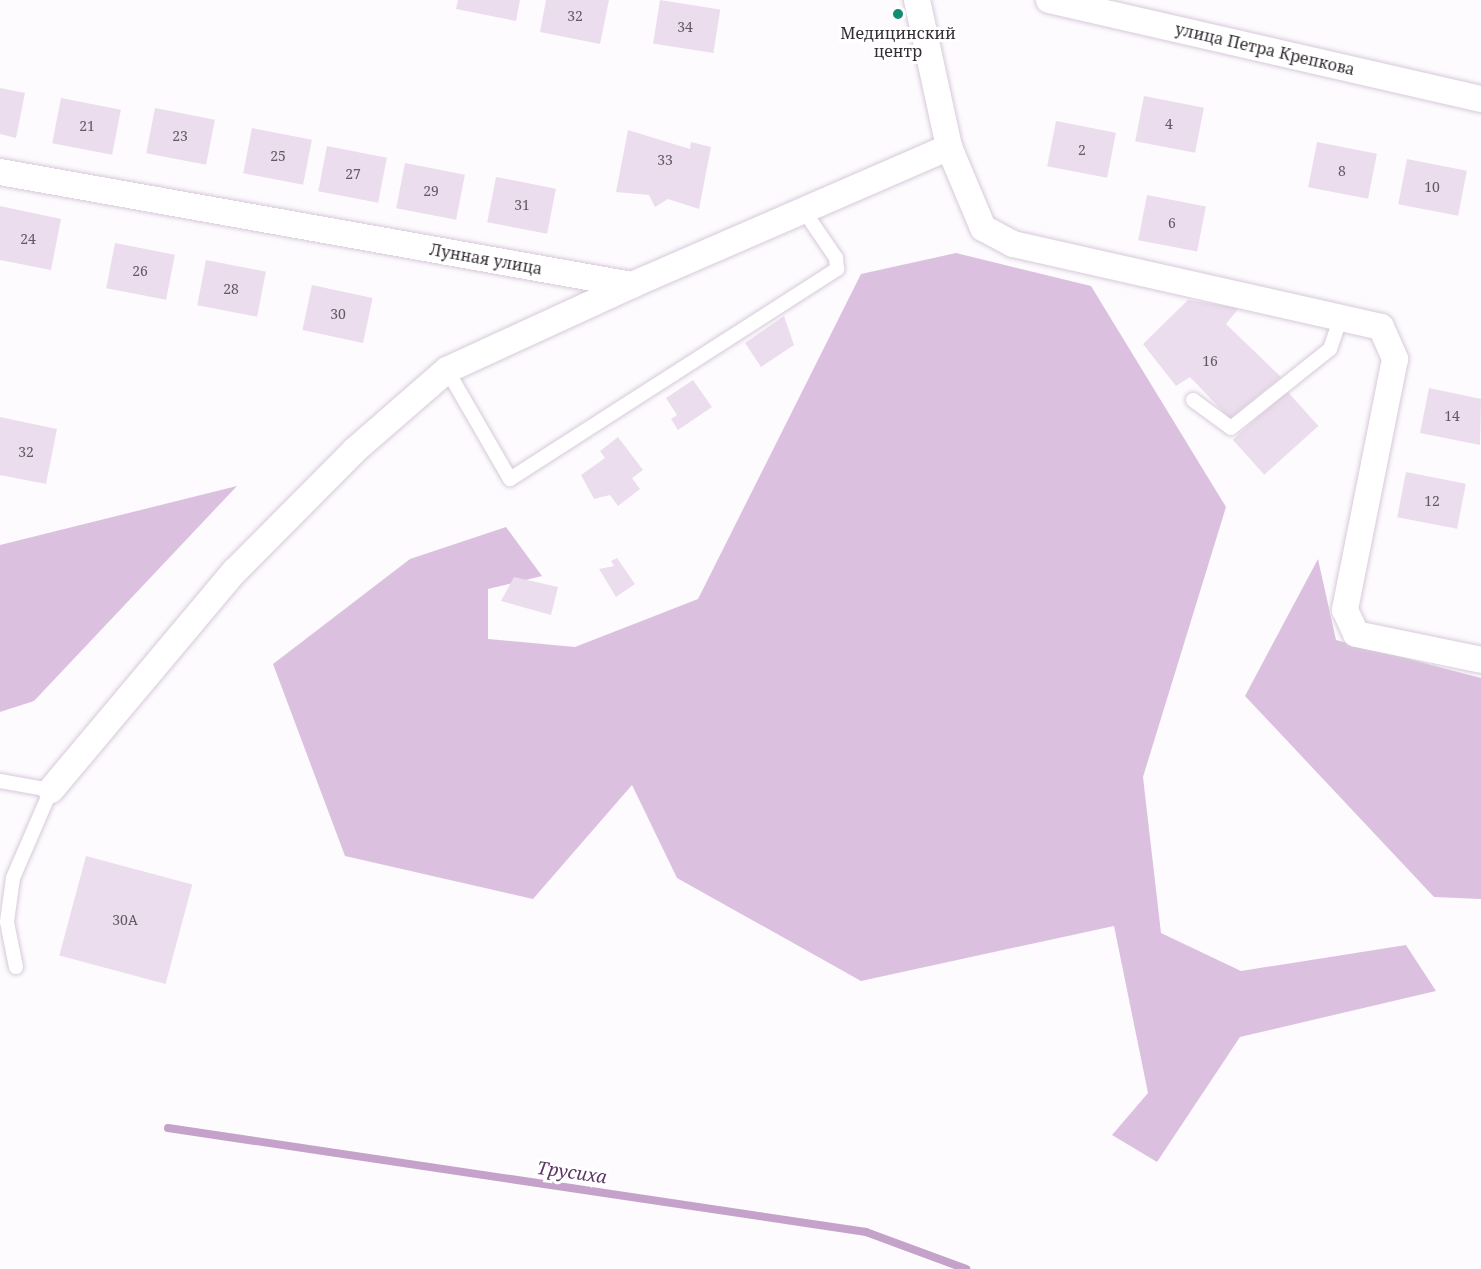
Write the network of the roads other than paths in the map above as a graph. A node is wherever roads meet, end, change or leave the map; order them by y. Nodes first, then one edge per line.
1 (917, 0) edge
2 (1049, 0) edge
3 (1481, 99) edge
4 (949, 147) junction
5 (0, 172) edge
6 (802, 207) junction
7 (632, 285) junction
8 (1341, 317) junction
9 (447, 370) junction
10 (1193, 400) dead end
11 (1481, 660) edge
12 (0, 781) edge
13 (51, 790) junction
14 (16, 967) dead end

1 - 4 street
2 - 3 street, улица Петра Крепкова
4 - 6 street
4 - 8 street
5 - 7 street, Лунная улица
6 - 7 street
6 - 9 lane
7 - 9 street
8 - 10 lane
8 - 11 street
9 - 13 street
12 - 13 lane
13 - 14 lane

